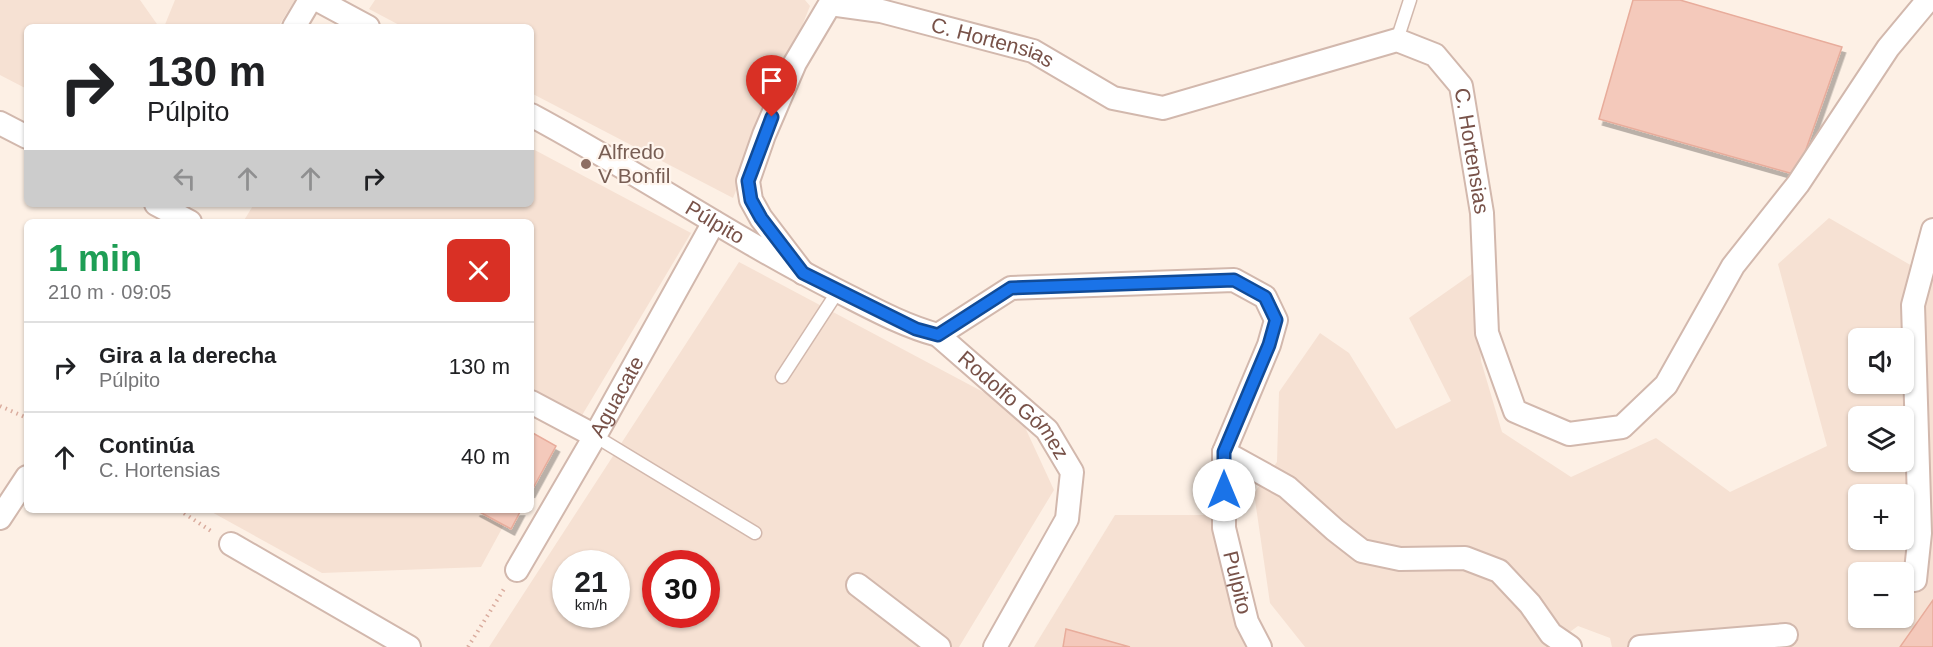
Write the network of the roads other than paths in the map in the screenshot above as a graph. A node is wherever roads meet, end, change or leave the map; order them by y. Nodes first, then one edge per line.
1 (310, 0) edge
2 (318, 0) edge
3 (1410, 0) edge
4 (1928, 0) edge
5 (828, 2) edge
6 (296, 24) edge
7 (362, 24) edge
8 (1397, 40) junction
9 (534, 117) edge
10 (0, 123) edge
11 (24, 135) edge
12 (163, 207) edge
13 (187, 217) edge
14 (714, 222) junction
15 (1933, 230) edge
16 (803, 273) junction
17 (838, 291) junction
18 (938, 335) junction
19 (782, 377) dead end
20 (534, 404) edge
21 (595, 436) junction
22 (1224, 452) junction
23 (24, 482) edge
24 (0, 519) edge
25 (755, 532) dead end
26 (231, 544) road end
27 (517, 570) road end
28 (1916, 580) dead end
29 (858, 585) dead end
30 (1786, 635) dead end
31 (408, 647) edge
32 (939, 647) edge
33 (994, 647) edge
34 (1260, 647) edge
35 (1570, 647) edge
36 (1640, 647) edge

1 - 6 street
2 - 7 street
3 - 8 lane
4 - 8 street, C. Hortensias
5 - 8 street, C. Hortensias
5 - 16 street, C. Hortensias
9 - 14 street, Púlpito
10 - 11 street
12 - 13 street
14 - 16 street, Púlpito
14 - 21 street, Aguacate
15 - 28 street
16 - 17 street, Púlpito
17 - 18 street, Púlpito
17 - 19 lane
18 - 22 street, Pulpito
18 - 33 street, Rodolfo Gómez
20 - 21 street
21 - 25 lane
21 - 27 street, Aguacate
22 - 34 street, Pulpito
22 - 35 street
23 - 24 street
26 - 31 street
29 - 32 street
30 - 36 street

